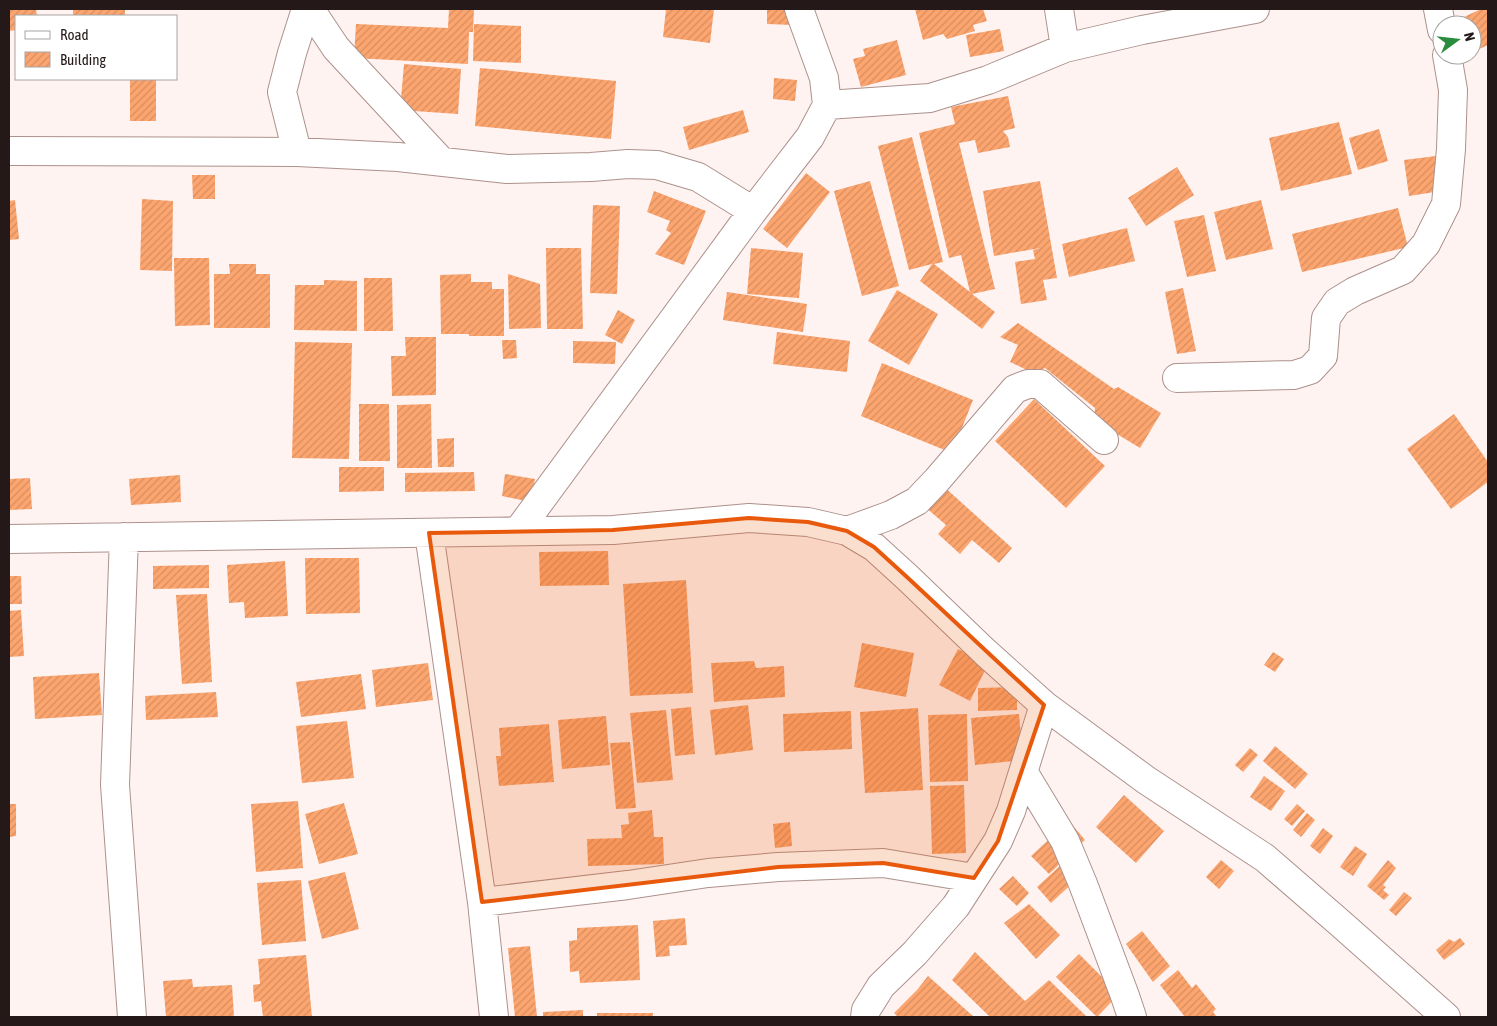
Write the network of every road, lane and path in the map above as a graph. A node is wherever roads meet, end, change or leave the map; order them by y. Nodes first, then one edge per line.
1 (306, 9) edge
2 (310, 9) edge
3 (799, 9) edge
4 (1059, 9) edge
5 (1255, 9) edge
6 (1065, 48) junction
7 (1449, 65) edge
8 (827, 105) junction
9 (9, 151) edge
10 (297, 152) junction
11 (442, 162) junction
12 (753, 211) junction
13 (1177, 378) dead end
14 (1104, 440) dead end
15 (518, 531) junction
16 (847, 531) junction
17 (430, 533) junction
18 (124, 537) junction
19 (9, 539) edge
20 (1044, 705) junction
21 (1024, 773) junction
22 (974, 878) junction
23 (482, 902) junction
24 (132, 1017) edge
25 (494, 1017) edge
26 (865, 1017) edge
27 (1132, 1017) edge
28 (1446, 1017) edge

1 - 10 street
2 - 11 street
3 - 8 street
4 - 6 street
5 - 6 street
6 - 8 street
7 - 13 street
8 - 12 street
9 - 10 street
10 - 11 street
11 - 12 street
12 - 15 street
14 - 16 street
15 - 16 street
15 - 17 street
16 - 20 street
17 - 18 street
17 - 23 street
18 - 19 street
18 - 24 street
20 - 21 street
20 - 28 street
21 - 22 street
21 - 27 street
22 - 23 street
22 - 26 street
23 - 25 street

